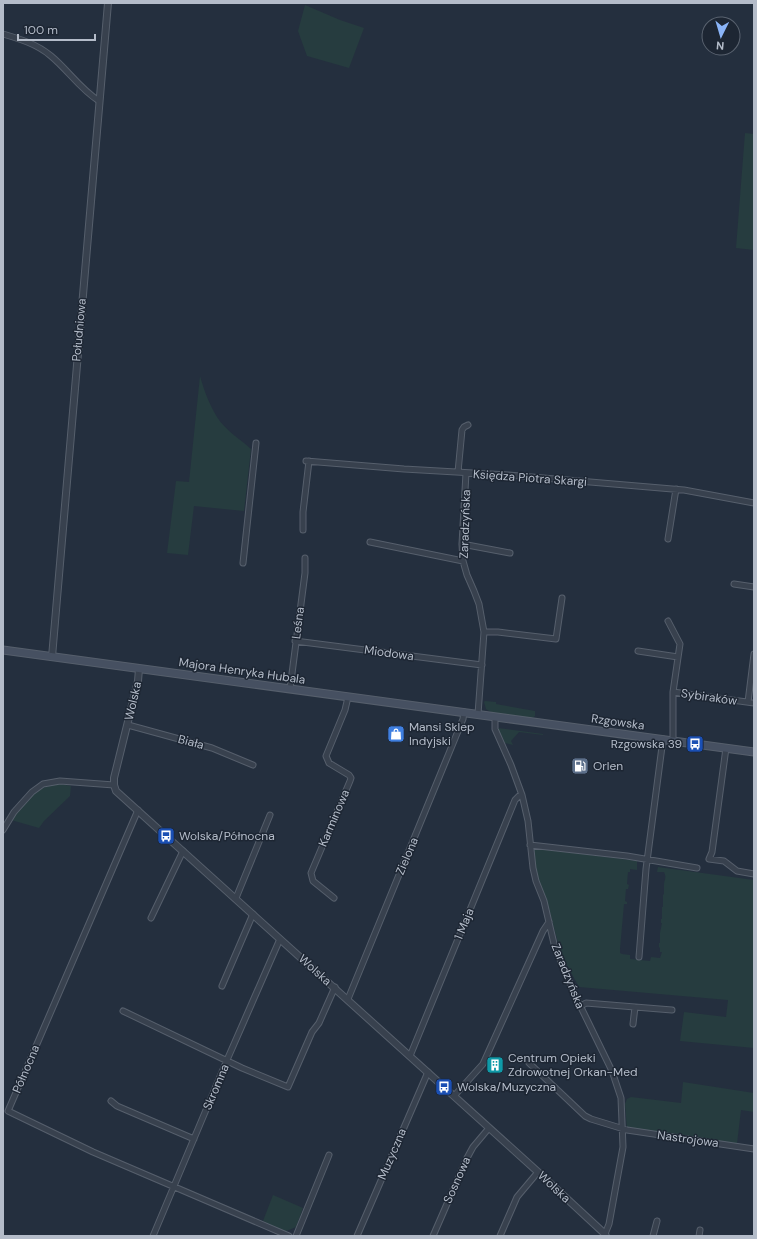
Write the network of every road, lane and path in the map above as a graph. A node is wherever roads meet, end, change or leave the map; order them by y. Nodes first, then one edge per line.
1 (108, 3) edge
2 (3, 34) edge
3 (99, 101) junction
4 (468, 425) dead end
5 (256, 443) dead end
6 (458, 472) junction
7 (466, 473) junction
8 (676, 490) junction
9 (754, 503) edge
10 (303, 530) dead end
11 (668, 539) dead end
12 (370, 542) dead end
13 (462, 544) junction
14 (510, 553) dead end
15 (305, 558) dead end
16 (463, 561) junction
17 (243, 563) dead end
18 (734, 584) dead end
19 (754, 587) edge
20 (562, 598) dead end
21 (668, 621) dead end
22 (484, 632) junction
23 (296, 641) junction
24 (3, 650) edge
25 (638, 651) dead end
26 (754, 654) edge
27 (52, 657) junction
28 (678, 657) junction
29 (482, 665) junction
30 (139, 668) junction
31 (290, 689) junction
32 (673, 692) junction
33 (348, 697) junction
34 (748, 702) junction
35 (754, 703) edge
36 (464, 712) junction
37 (478, 714) junction
38 (495, 717) junction
39 (128, 725) junction
40 (663, 739) junction
41 (673, 741) junction
42 (726, 748) junction
43 (754, 752) edge
44 (253, 765) dead end
45 (114, 785) junction
46 (522, 795) junction
47 (138, 810) junction
48 (270, 815) dead end
49 (3, 830) edge
50 (530, 845) junction
51 (183, 851) junction
52 (647, 860) junction
53 (697, 868) dead end
54 (754, 874) edge
55 (236, 898) junction
56 (334, 898) dead end
57 (253, 914) junction
58 (151, 918) dead end
59 (549, 922) junction
60 (280, 939) junction
61 (639, 957) dead end
62 (222, 986) dead end
63 (335, 987) junction
64 (348, 999) junction
65 (580, 1006) junction
66 (634, 1007) junction
67 (672, 1010) dead end
68 (123, 1011) dead end
69 (633, 1024) dead end
70 (410, 1056) junction
71 (227, 1060) junction
72 (528, 1063) dead end
73 (428, 1072) junction
74 (454, 1096) junction
75 (111, 1101) dead end
76 (5, 1110) edge
77 (488, 1128) junction
78 (623, 1129) junction
79 (194, 1139) junction
80 (754, 1149) edge
81 (330, 1155) dead end
82 (538, 1172) junction
83 (173, 1187) junction
84 (657, 1221) dead end
85 (700, 1230) dead end
86 (605, 1235) edge
87 (153, 1236) edge
88 (290, 1236) edge
89 (296, 1236) edge
90 (358, 1236) edge
91 (433, 1236) edge
92 (500, 1236) edge
93 (653, 1236) edge
94 (699, 1236) edge

1 - 3 street, Południowa
2 - 3 street
3 - 27 street, Południowa
4 - 6 street
5 - 17 street
6 - 7 street, Księdza Piotra Skargi
6 - 10 street, Księdza Piotra Skargi
7 - 8 street, Księdza Piotra Skargi
7 - 13 street, Zaradzyńska
8 - 9 street, Księdza Piotra Skargi
8 - 11 street
12 - 16 street
13 - 14 street
13 - 16 street, Zaradzyńska
15 - 23 street, Leśna
16 - 22 street, Zaradzyńska
18 - 19 street
20 - 22 street
21 - 28 street, Sybiraków
22 - 29 street, Zaradzyńska
23 - 29 street, Miodowa
23 - 31 street, Leśna
24 - 27 main road, Majora Henryka Hubala
25 - 28 street
26 - 34 street, Sybiraków
27 - 30 main road, Majora Henryka Hubala
28 - 32 street, Sybiraków
29 - 37 street, Zaradzyńska
30 - 31 main road, Majora Henryka Hubala
30 - 39 street, Wolska
31 - 33 main road, Majora Henryka Hubala
32 - 34 street, Sybiraków
32 - 41 street
33 - 36 main road, Majora Henryka Hubala
33 - 56 street, Karminowa
34 - 35 street, Sybiraków
36 - 37 main road, Majora Henryka Hubala
36 - 64 street, Zielona
37 - 38 main road, Rzgowska
38 - 40 main road, Rzgowska
38 - 46 street, Zaradzyńska
39 - 44 street, Biała
39 - 45 street, Wolska
40 - 41 main road, Rzgowska
40 - 52 street
41 - 42 main road, Rzgowska
42 - 43 main road, Rzgowska
42 - 54 street
45 - 47 street, Wolska
45 - 49 street
46 - 50 street, Zaradzyńska
46 - 70 street, 1 Maja
47 - 51 street, Wolska
47 - 76 street, Północna
48 - 55 street
50 - 52 street
50 - 59 street, Zaradzyńska
51 - 55 street, Wolska
51 - 58 street
52 - 53 street
52 - 61 street
55 - 57 street, Wolska
57 - 60 street, Wolska
57 - 62 street
59 - 65 street, Zaradzyńska
59 - 74 street
60 - 63 street, Wolska
60 - 71 street, Skromna
63 - 64 street, Wolska
63 - 71 street
64 - 70 street, Wolska
65 - 66 street
65 - 78 street, Zaradzyńska
66 - 67 street
66 - 69 street
68 - 71 street
70 - 73 street, Wolska
71 - 79 street, Skromna
72 - 78 street, Nastrojowa
73 - 74 street, Wolska
73 - 90 street, Muzyczna
74 - 77 street, Wolska
75 - 79 street
76 - 83 street, Północna
77 - 82 street, Wolska
77 - 91 street, Sosnowa
78 - 80 street, Nastrojowa
78 - 86 street, Zaradzyńska
79 - 83 street, Skromna
81 - 89 street
82 - 86 street, Wolska
82 - 92 street
83 - 87 street, Skromna
83 - 88 street, Północna
84 - 93 street
85 - 94 street

